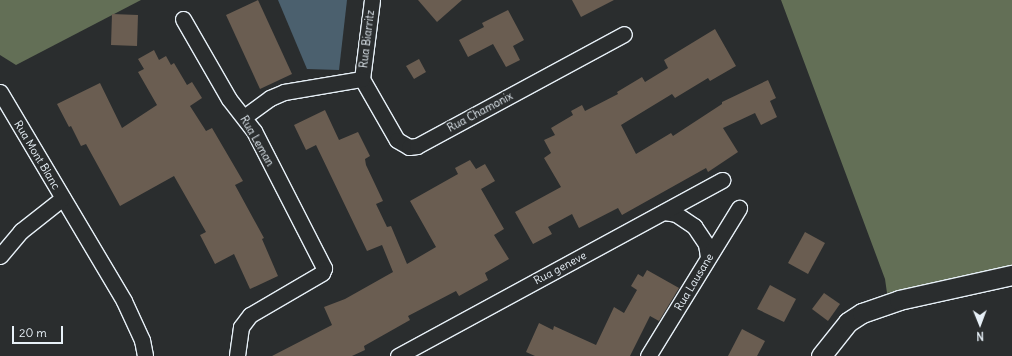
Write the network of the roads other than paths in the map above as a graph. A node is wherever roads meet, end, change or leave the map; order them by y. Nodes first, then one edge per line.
1 (372, 0) edge
2 (182, 18) dead end
3 (624, 34) dead end
4 (362, 78) junction
5 (0, 92) edge
6 (244, 117) junction
7 (722, 180) dead end
8 (63, 198) junction
9 (739, 208) dead end
10 (664, 212) junction
11 (0, 256) edge
12 (708, 257) junction
13 (1012, 274) edge
14 (145, 356) edge
15 (237, 356) edge
16 (398, 356) edge
17 (648, 356) edge
18 (821, 356) edge

1 - 4 street, Rua Biarritz
2 - 6 street, Rua Leman
3 - 4 street, Rua Chamonix
4 - 6 street
5 - 8 street, Rua Mont Blanc
6 - 15 street, Rua Leman
7 - 10 street, Rua geneve
8 - 11 street
8 - 14 street, Rua Mont Blanc
9 - 12 street, Rua Lausane
10 - 12 street
10 - 16 street, Rua geneve
12 - 17 street, Rua Lausane
13 - 18 street

